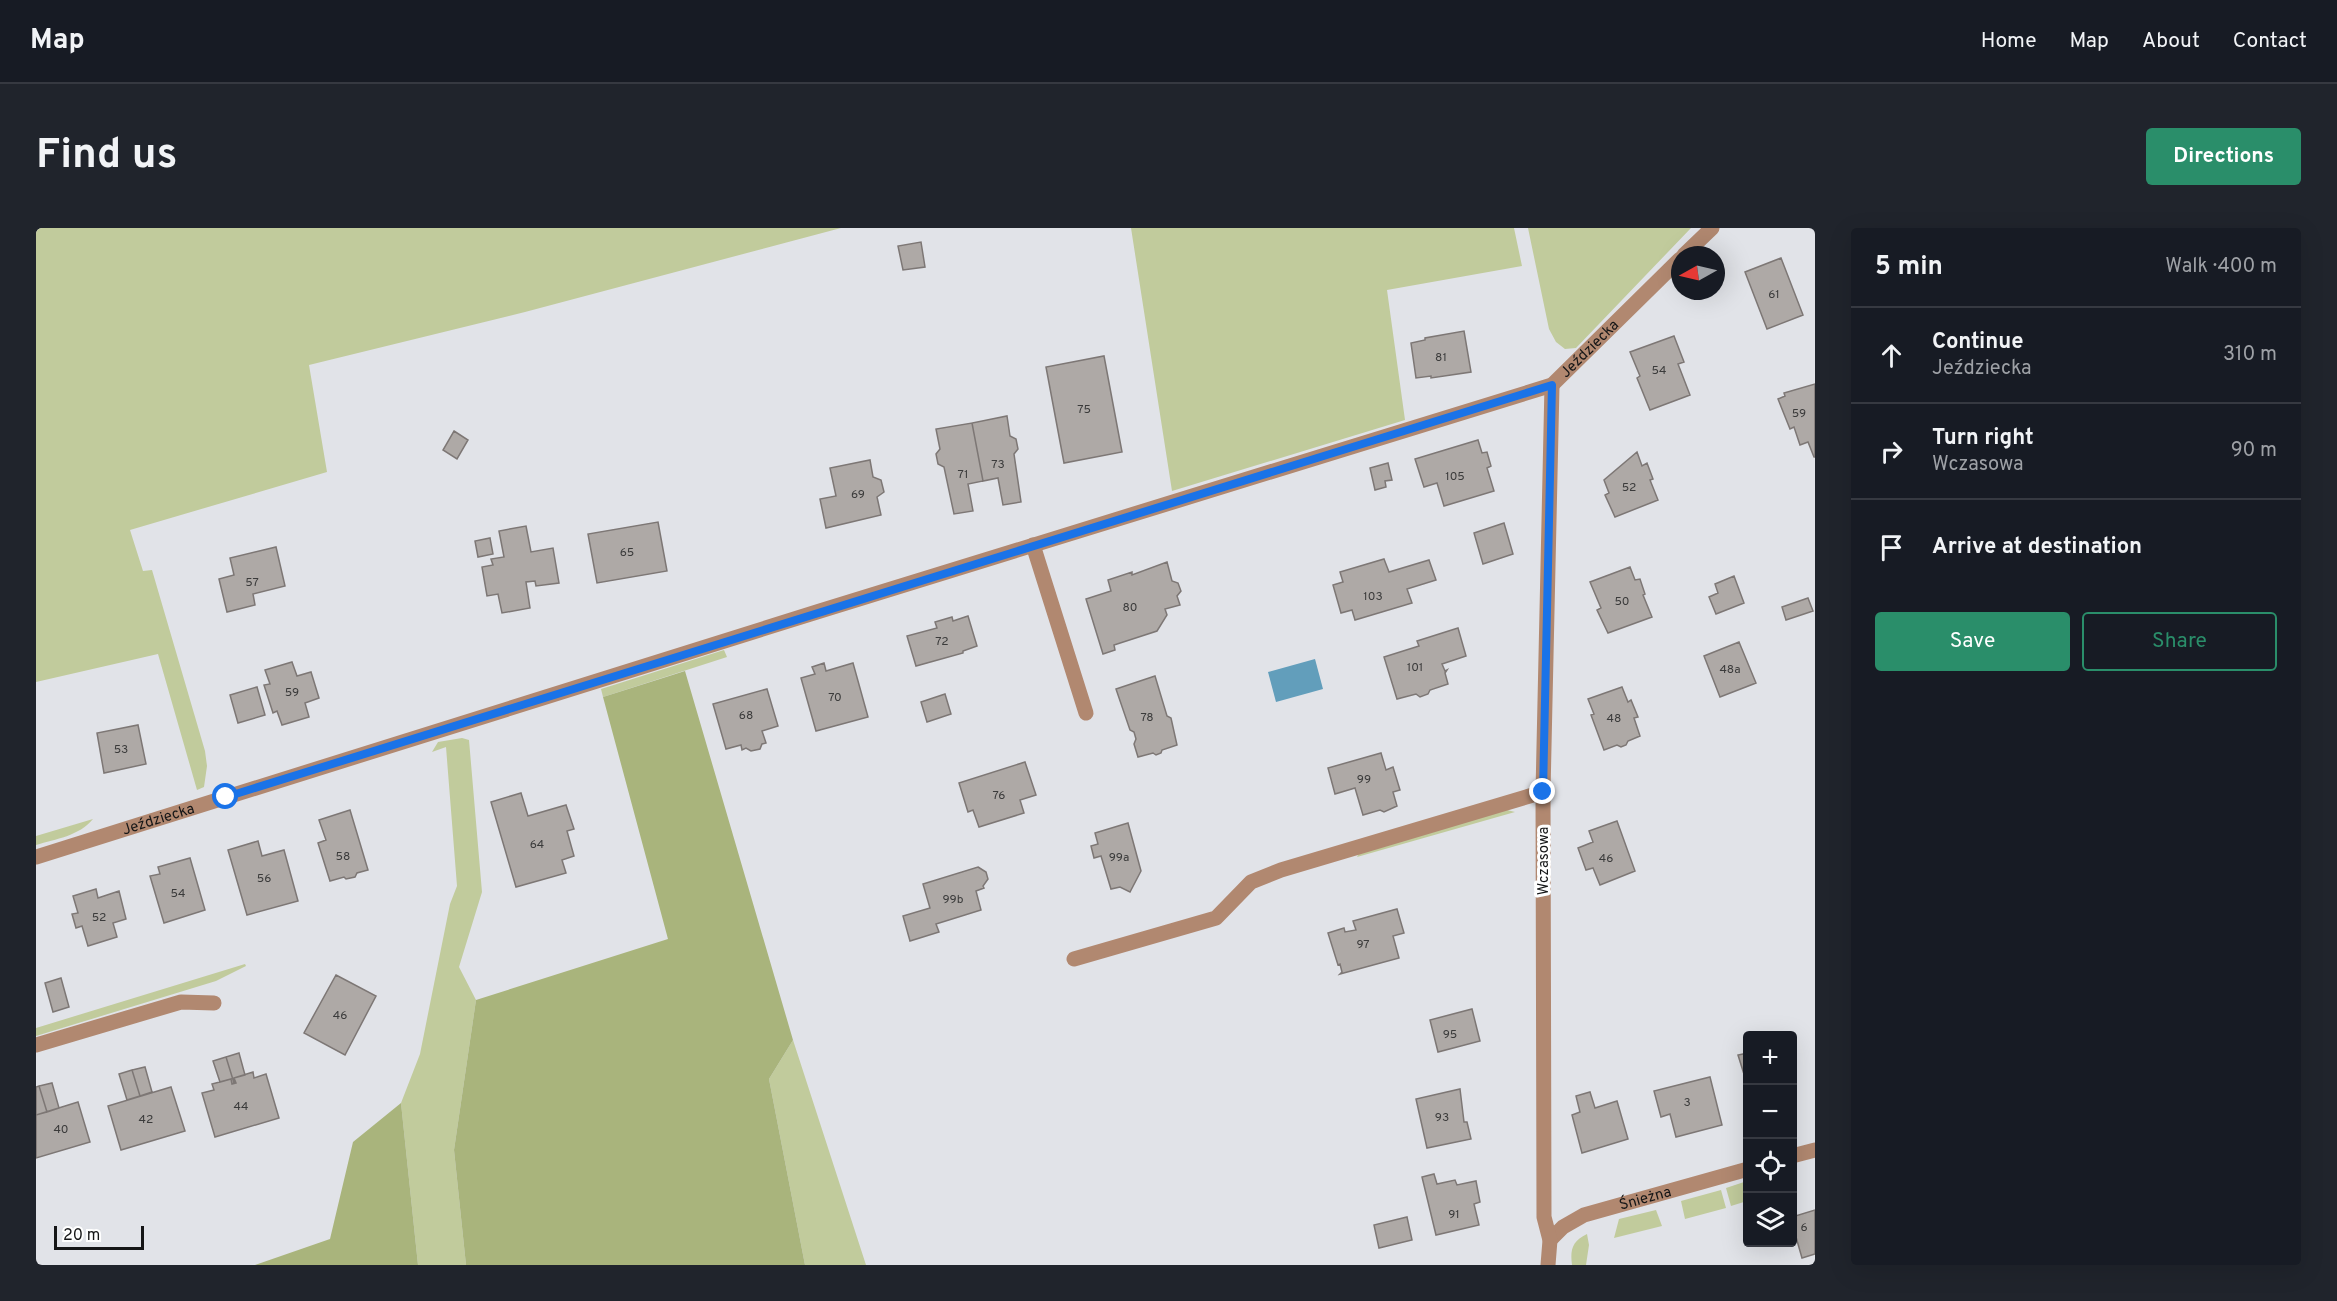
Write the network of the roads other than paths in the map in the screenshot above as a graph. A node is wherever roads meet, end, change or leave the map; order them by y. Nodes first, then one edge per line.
1 (1712, 228) edge
2 (1693, 246) edge
3 (1671, 268) edge
4 (1552, 385) junction
5 (1033, 545) junction
6 (1086, 713) dead end
7 (1543, 792) junction
8 (36, 857) edge
9 (1074, 959) dead end
10 (214, 1003) dead end
11 (36, 1045) edge
12 (1815, 1150) edge
13 (1797, 1155) edge
14 (1743, 1170) edge
15 (1550, 1240) junction
16 (1548, 1265) edge

1 - 2 street
3 - 4 street, Jeździecka
4 - 5 street, Jeździecka
4 - 7 street, Wczasowa
5 - 6 street
5 - 8 street, Jeździecka
7 - 9 street
7 - 15 street, Wczasowa
10 - 11 street
12 - 13 street
14 - 15 street, Śnieżna
15 - 16 street, Wczasowa

